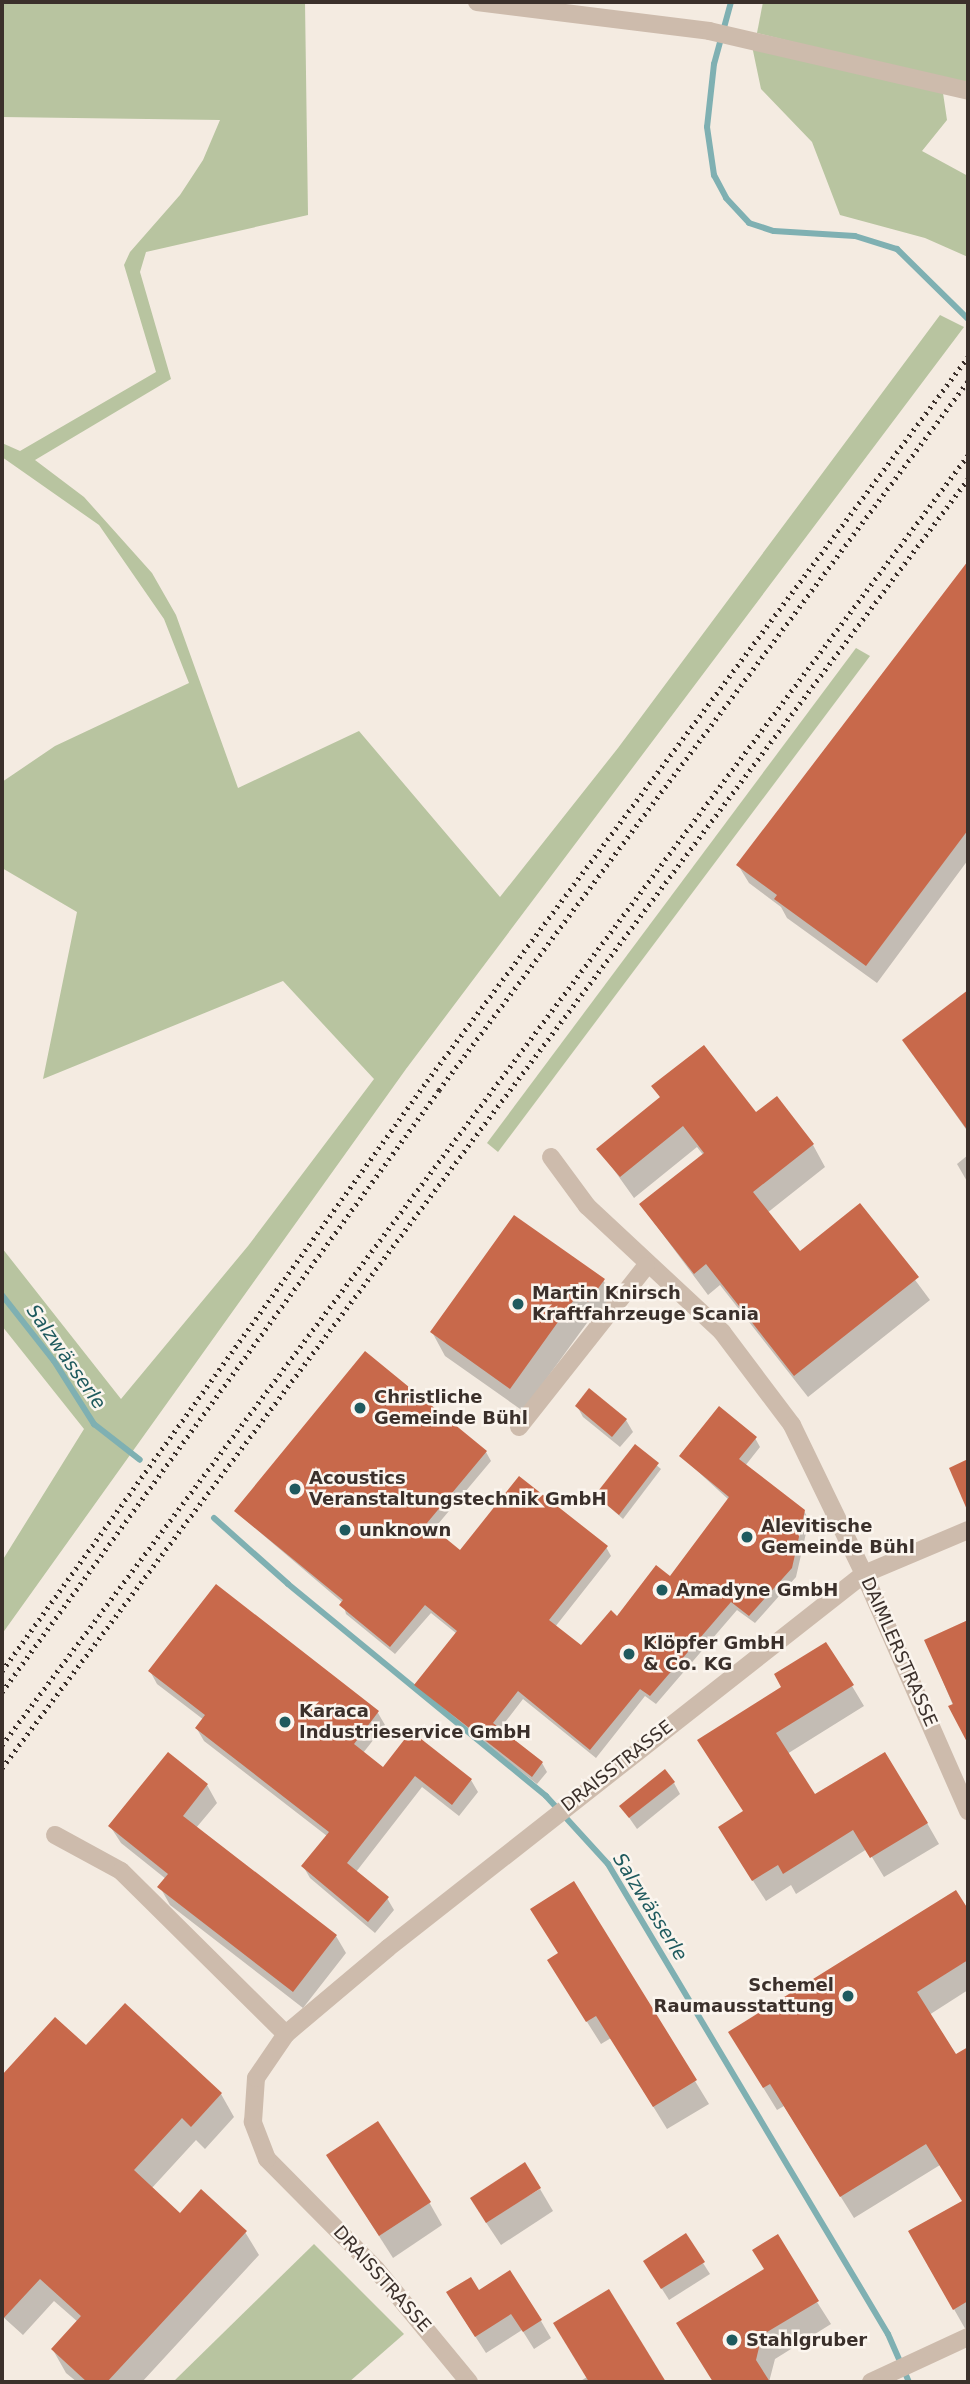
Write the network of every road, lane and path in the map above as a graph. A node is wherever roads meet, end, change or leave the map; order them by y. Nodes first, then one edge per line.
1 (477, 2) edge
2 (968, 91) edge
3 (551, 1157) dead end
4 (646, 1266) junction
5 (519, 1427) dead end
6 (968, 1530) edge
7 (864, 1574) junction
8 (968, 1811) edge
9 (55, 1835) dead end
10 (286, 2034) junction
11 (968, 2337) edge
12 (876, 2380) edge
13 (469, 2382) edge

1 - 2 street
3 - 4 street, DAIMLERSTRASSE
4 - 5 street
4 - 7 street, DAIMLERSTRASSE
6 - 7 street, DRAISSTRASSE
7 - 8 street, DAIMLERSTRASSE
7 - 10 street, DRAISSTRASSE
9 - 10 street
10 - 13 street, DRAISSTRASSE
11 - 12 street

